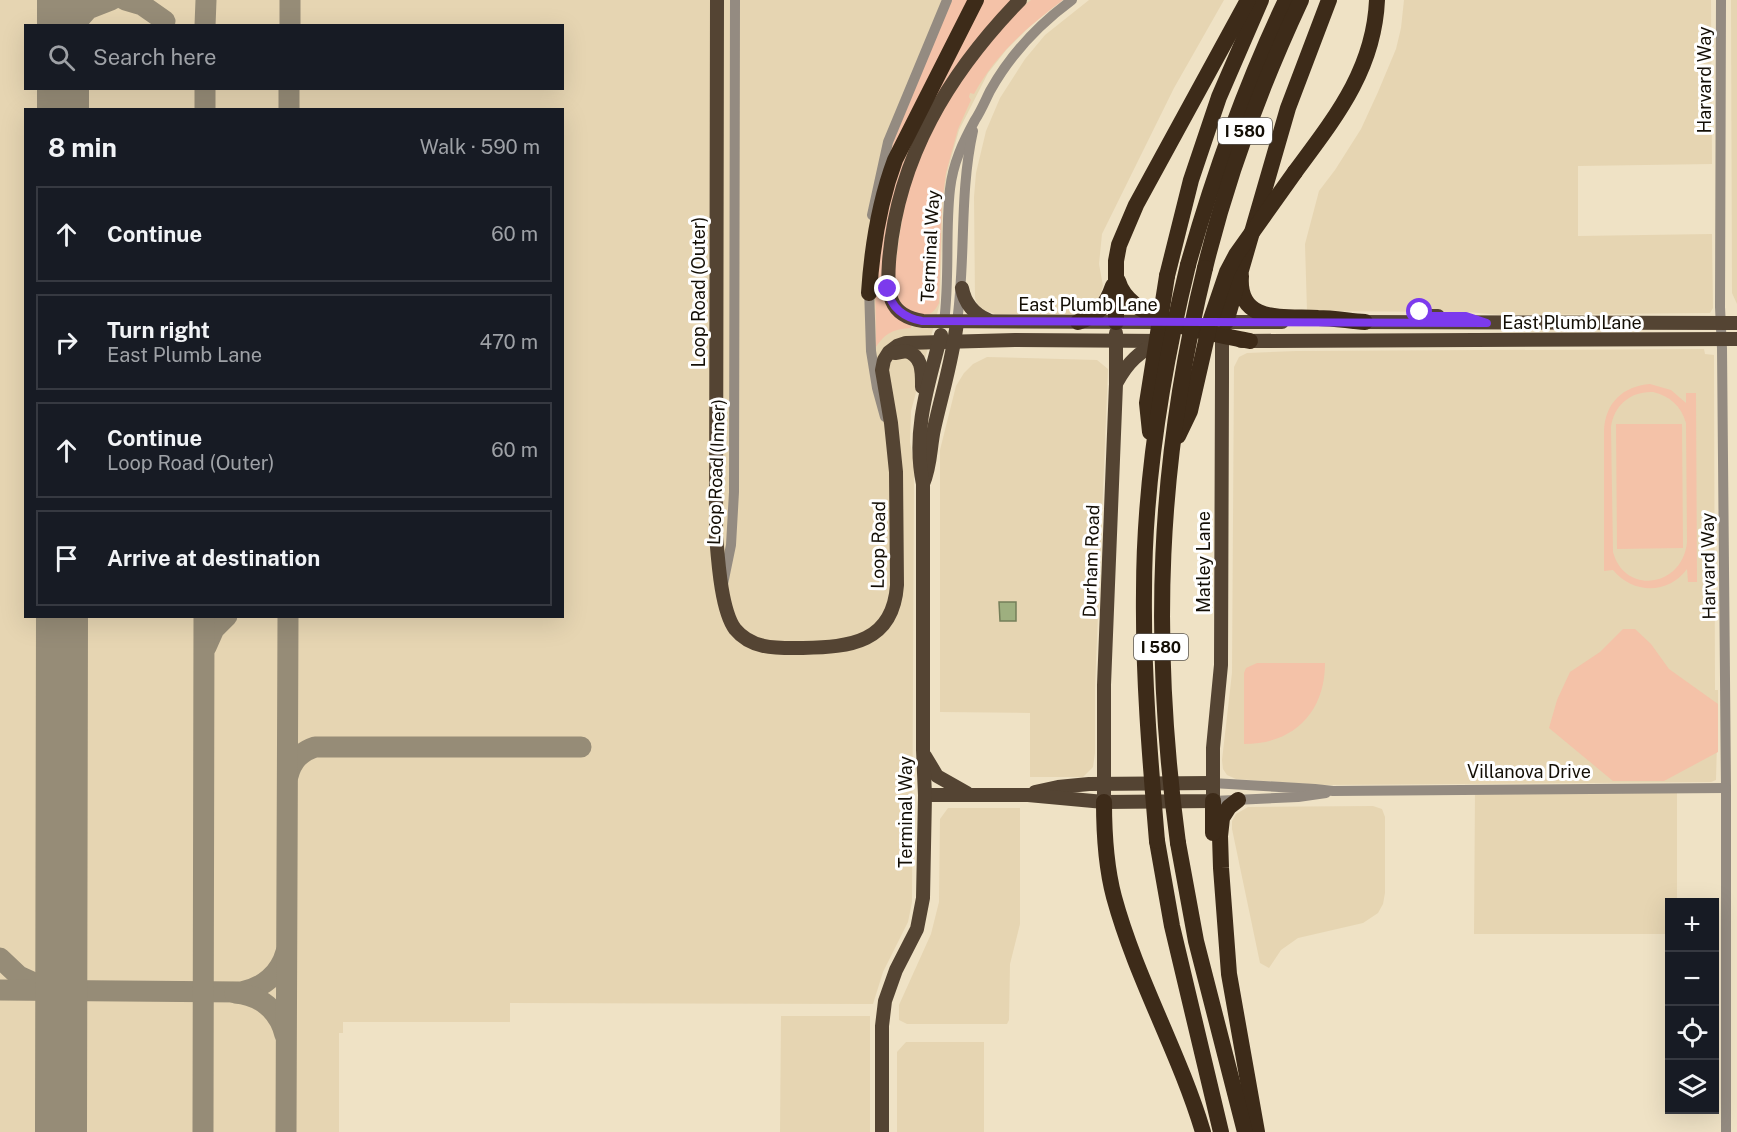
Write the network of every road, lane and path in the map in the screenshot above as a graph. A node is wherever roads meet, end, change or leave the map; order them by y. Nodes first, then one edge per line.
1 (717, 0) edge
2 (735, 0) edge
3 (947, 0) edge
4 (976, 0) edge
5 (1020, 0) edge
6 (1072, 0) edge
7 (1248, 0) edge
8 (1261, 0) edge
9 (1286, 0) edge
10 (1301, 0) edge
11 (1329, 0) edge
12 (1377, 0) edge
13 (1721, 0) edge
14 (976, 119) junction
15 (1242, 264) junction
16 (1197, 267) junction
17 (1117, 274) junction
18 (962, 288) junction
19 (869, 293) junction
20 (1416, 316) junction
21 (950, 322) junction
22 (993, 322) junction
23 (1078, 322) junction
24 (1116, 322) junction
25 (1365, 322) junction
26 (1721, 323) junction
27 (1737, 323) edge
28 (1175, 328) junction
29 (1224, 331) junction
30 (1195, 335) junction
31 (1722, 339) junction
32 (1737, 339) edge
33 (1091, 340) junction
34 (1117, 340) junction
35 (1162, 341) junction
36 (1250, 341) joint
37 (1267, 341) junction
38 (939, 342) junction
39 (954, 342) junction
40 (883, 375) junction
41 (1222, 377) junction
42 (1116, 379) junction
43 (921, 413) junction
44 (892, 437) junction
45 (1171, 451) junction
46 (1153, 454) junction
47 (923, 484) junction
48 (723, 584) junction
49 (923, 752) junction
50 (1104, 783) junction
51 (1212, 783) junction
52 (1726, 788) junction
53 (1333, 792) junction
54 (925, 795) junction
55 (972, 795) junction
56 (1028, 795) junction
57 (1238, 800) junction
58 (1213, 801) junction
59 (1104, 802) junction
60 (1226, 950) junction
61 (882, 1132) edge
62 (1203, 1132) edge
63 (1221, 1132) edge
64 (1245, 1132) edge
65 (1257, 1132) edge
66 (1726, 1132) edge

1 - 48 main road, Loop Road (Outer)
2 - 48 street, Loop Road (Inner)
3 - 19 street
4 - 19 highway
5 - 21 main road
6 - 14 street, Terminal Way
7 - 17 highway
8 - 46 highway, bridge
9 - 16 highway, I 580
10 - 16 highway, I 580
11 - 15 highway
12 - 45 highway, bridge
13 - 26 street, Harvard Way
14 - 18 street, Terminal Way
14 - 21 street, Terminal Way
15 - 25 highway
15 - 29 highway
16 - 45 highway, I 580, bridge
16 - 46 highway, I 580, bridge
17 - 23 highway
17 - 24 highway
17 - 28 highway
18 - 21 street, Terminal Way
18 - 22 main road
19 - 44 street
20 - 25 main road, East Plumb Lane
20 - 26 main road, East Plumb Lane
20 - 37 main road
21 - 22 main road, East Plumb Lane
21 - 38 main road, Terminal Way
21 - 39 main road, Terminal Way
22 - 23 main road, East Plumb Lane
23 - 24 main road, East Plumb Lane
24 - 28 main road, East Plumb Lane
24 - 34 main road, Durham Road
25 - 29 main road, East Plumb Lane
26 - 27 main road, East Plumb Lane
26 - 31 street, Harvard Way
28 - 29 main road, East Plumb Lane
28 - 30 highway
28 - 35 main road
29 - 30 highway
29 - 36 highway
29 - 41 main road, Matley Lane
30 - 35 main road, East Plumb Lane
30 - 41 main road
31 - 32 main road, East Plumb Lane
31 - 37 main road, East Plumb Lane
31 - 52 street, Harvard Way
33 - 34 main road, East Plumb Lane
33 - 39 main road, East Plumb Lane
33 - 42 main road
34 - 35 main road, East Plumb Lane
34 - 42 main road, Durham Road
35 - 42 main road
36 - 37 main road, East Plumb Lane
38 - 39 main road, East Plumb Lane
38 - 40 main road
38 - 43 main road, Terminal Way
39 - 47 main road, Terminal Way
40 - 43 main road
40 - 44 main road
41 - 51 main road, Matley Lane
42 - 50 main road, Durham Road
43 - 47 main road, Terminal Way
44 - 48 main road, Loop Road
45 - 64 highway, I 580, bridge
46 - 63 highway, I 580, bridge
47 - 49 main road, Terminal Way
49 - 54 main road, Terminal Way
49 - 55 main road
50 - 51 main road, Villanova Drive
50 - 56 main road, Villanova Drive
50 - 59 main road, Durham Road
51 - 53 street, Villanova Drive
51 - 58 main road, Matley Lane
52 - 53 street, Villanova Drive
52 - 66 street, Harvard Way
53 - 57 street, Villanova Drive
54 - 55 main road, Villanova Drive
54 - 61 main road, Terminal Way
55 - 56 main road, Villanova Drive
56 - 59 main road, Villanova Drive
57 - 58 street, Villanova Drive
57 - 60 highway
58 - 59 main road, Villanova Drive
58 - 60 highway
59 - 62 highway
60 - 65 highway

